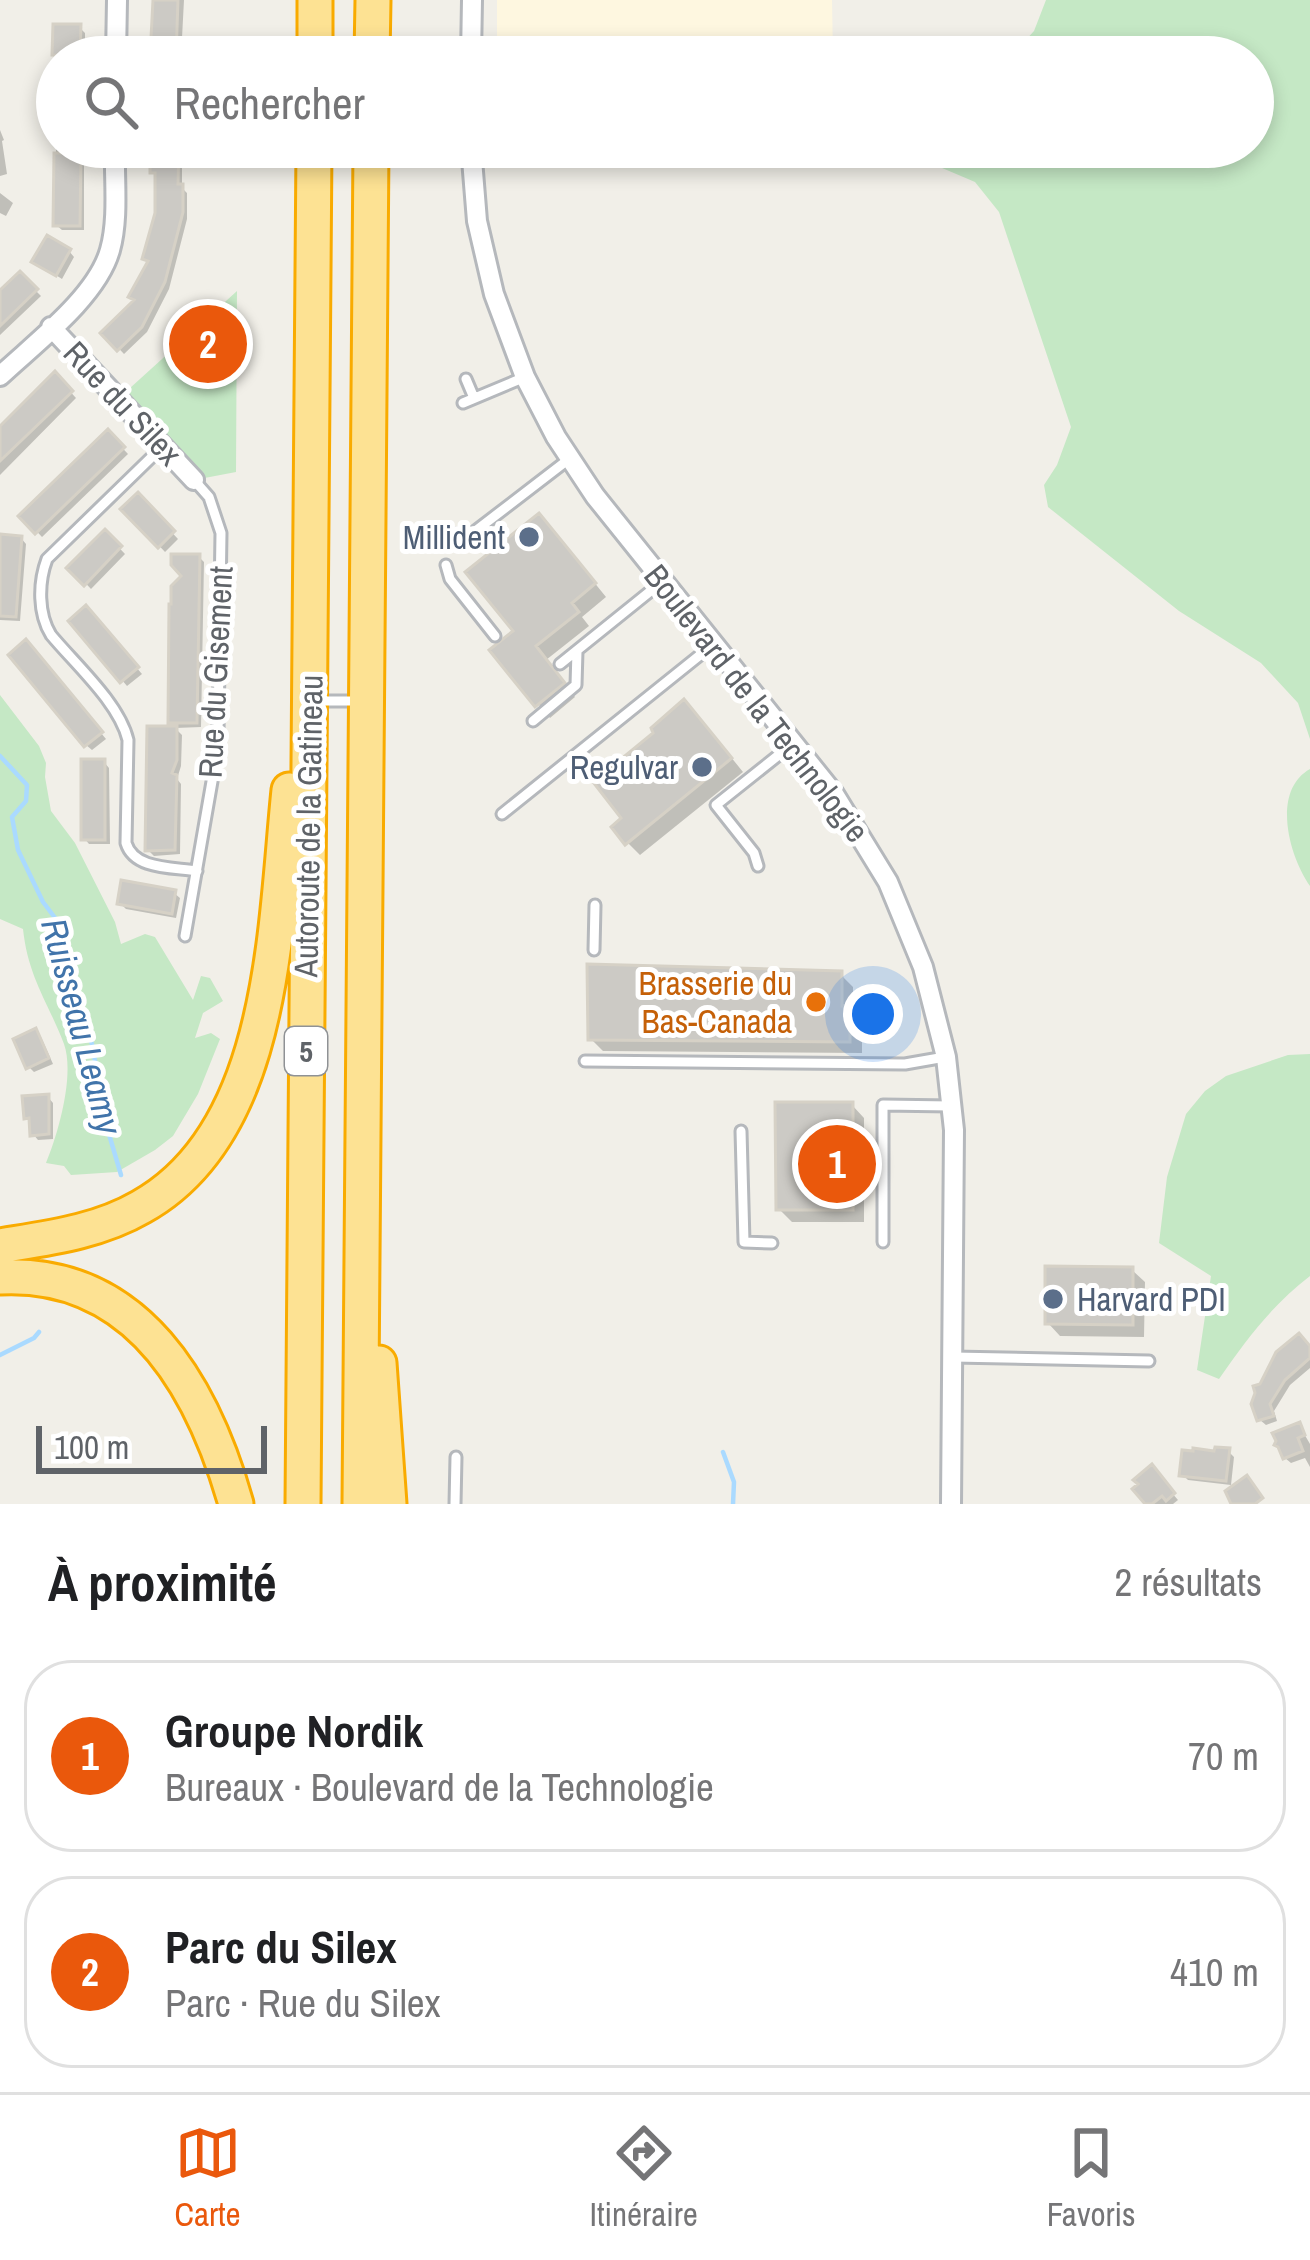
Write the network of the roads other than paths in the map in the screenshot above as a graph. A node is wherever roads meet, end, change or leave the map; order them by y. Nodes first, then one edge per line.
1 (117, 0) edge
2 (315, 0) edge
3 (373, 0) edge
4 (472, 0) edge
5 (116, 36) edge
6 (315, 36) edge
7 (372, 36) edge
8 (471, 36) edge
9 (115, 168) edge
10 (314, 168) edge
11 (371, 168) edge
12 (473, 168) edge
13 (51, 327) junction
14 (0, 376) edge
15 (524, 376) junction
16 (466, 379) dead end
17 (164, 446) junction
18 (569, 459) junction
19 (194, 480) joint
20 (443, 536) dead end
21 (446, 565) dead end
22 (664, 580) junction
23 (495, 636) dead end
24 (715, 643) junction
25 (577, 650) junction
26 (560, 664) dead end
27 (304, 701) junction
28 (365, 701) junction
29 (533, 721) dead end
30 (795, 742) junction
31 (502, 814) dead end
32 (758, 866) dead end
33 (197, 871) junction
34 (595, 905) dead end
35 (185, 936) dead end
36 (594, 950) dead end
37 (946, 1057) junction
38 (585, 1061) dead end
39 (953, 1106) junction
40 (741, 1131) dead end
41 (361, 1176) junction
42 (883, 1242) dead end
43 (772, 1243) dead end
44 (0, 1246) edge
45 (0, 1277) edge
46 (953, 1357) junction
47 (1149, 1360) dead end
48 (456, 1456) dead end
49 (236, 1504) edge
50 (303, 1504) edge
51 (360, 1504) edge
52 (389, 1504) edge
53 (455, 1504) edge
54 (951, 1504) edge

1 - 5 street
2 - 6 highway
3 - 7 highway
4 - 8 street
9 - 13 street
10 - 27 highway
11 - 28 highway, Autoroute de la Gatineau / 5
12 - 15 street, Boulevard de la Technologie
13 - 14 street
13 - 17 street, Rue du Silex
15 - 16 lane
15 - 18 street, Boulevard de la Technologie
17 - 19 street, Rue du Silex
17 - 33 lane
18 - 20 lane
18 - 22 street, Boulevard de la Technologie
19 - 33 lane, Rue du Gisement
21 - 23 lane
22 - 24 street, Boulevard de la Technologie
22 - 25 lane
24 - 30 street, Boulevard de la Technologie
24 - 31 lane
25 - 26 lane
25 - 29 lane
27 - 28 lane
27 - 44 highway
27 - 50 highway, Autoroute de la Gatineau / 5
28 - 41 highway, Autoroute de la Gatineau / 5
30 - 32 lane
30 - 37 street, Boulevard de la Technologie
33 - 35 lane, Rue du Gisement
34 - 36 lane
37 - 38 lane
37 - 39 street, Boulevard de la Technologie
39 - 42 lane
39 - 46 street, Boulevard de la Technologie
40 - 43 lane
41 - 51 highway, Autoroute de la Gatineau / 5
41 - 52 highway
45 - 49 highway
46 - 47 lane
46 - 54 street, Boulevard de la Technologie
48 - 53 lane

